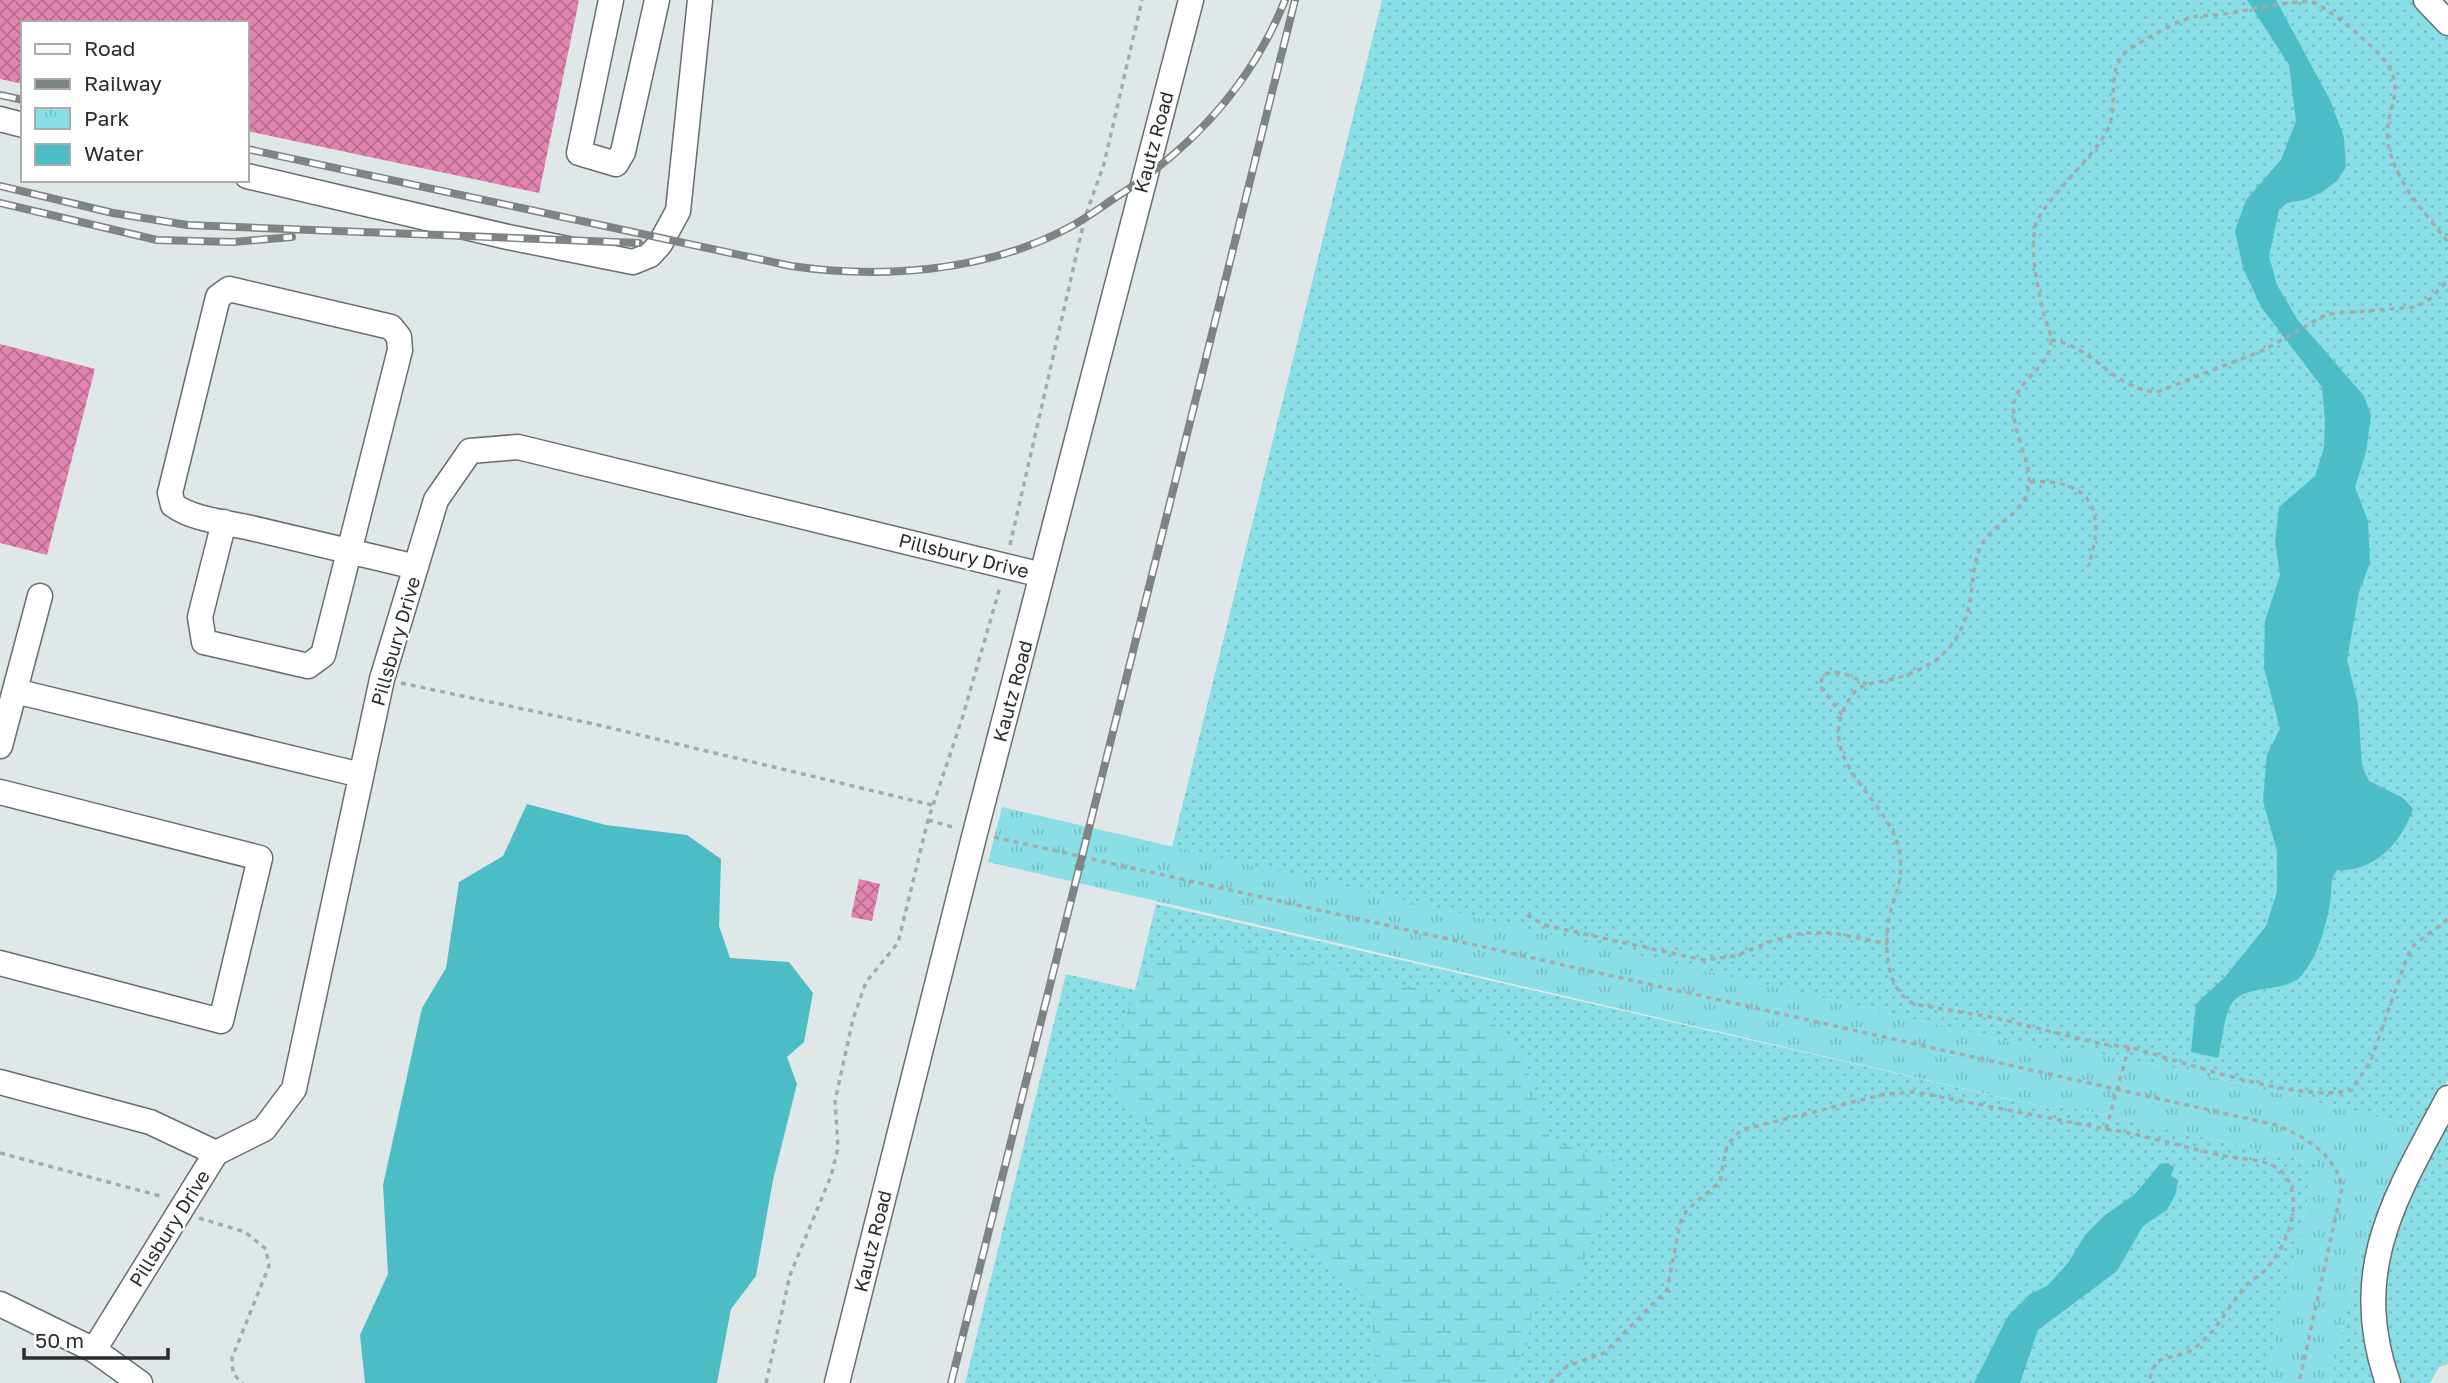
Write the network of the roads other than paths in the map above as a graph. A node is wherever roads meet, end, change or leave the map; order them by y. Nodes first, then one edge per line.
1 (611, 0) edge
2 (657, 0) edge
3 (700, 0) edge
4 (1191, 0) edge
5 (2426, 0) edge
6 (2448, 23) edge
7 (0, 119) edge
8 (21, 124) edge
9 (248, 176) edge
10 (224, 522) junction
11 (350, 552) junction
12 (416, 567) junction
13 (1042, 575) junction
14 (40, 596) dead end
15 (15, 691) junction
16 (0, 746) edge
17 (361, 775) junction
18 (0, 792) edge
19 (0, 963) edge
20 (0, 1082) edge
21 (2448, 1098) edge
22 (216, 1153) junction
23 (0, 1304) edge
24 (94, 1350) junction
25 (140, 1383) edge
26 (837, 1383) edge
27 (2388, 1383) edge

1 - 2 street
3 - 9 street
4 - 13 street, Kautz Road
5 - 6 street
7 - 8 street
10 - 11 street
10 - 11 street
10 - 11 street
11 - 12 street
12 - 13 street, Pillsbury Drive
12 - 17 street, Pillsbury Drive
13 - 26 street, Kautz Road
14 - 15 street
15 - 16 street
15 - 17 street
17 - 22 street, Pillsbury Drive
18 - 19 street
20 - 22 street
21 - 27 street
22 - 24 street, Pillsbury Drive
23 - 24 street
24 - 25 street

